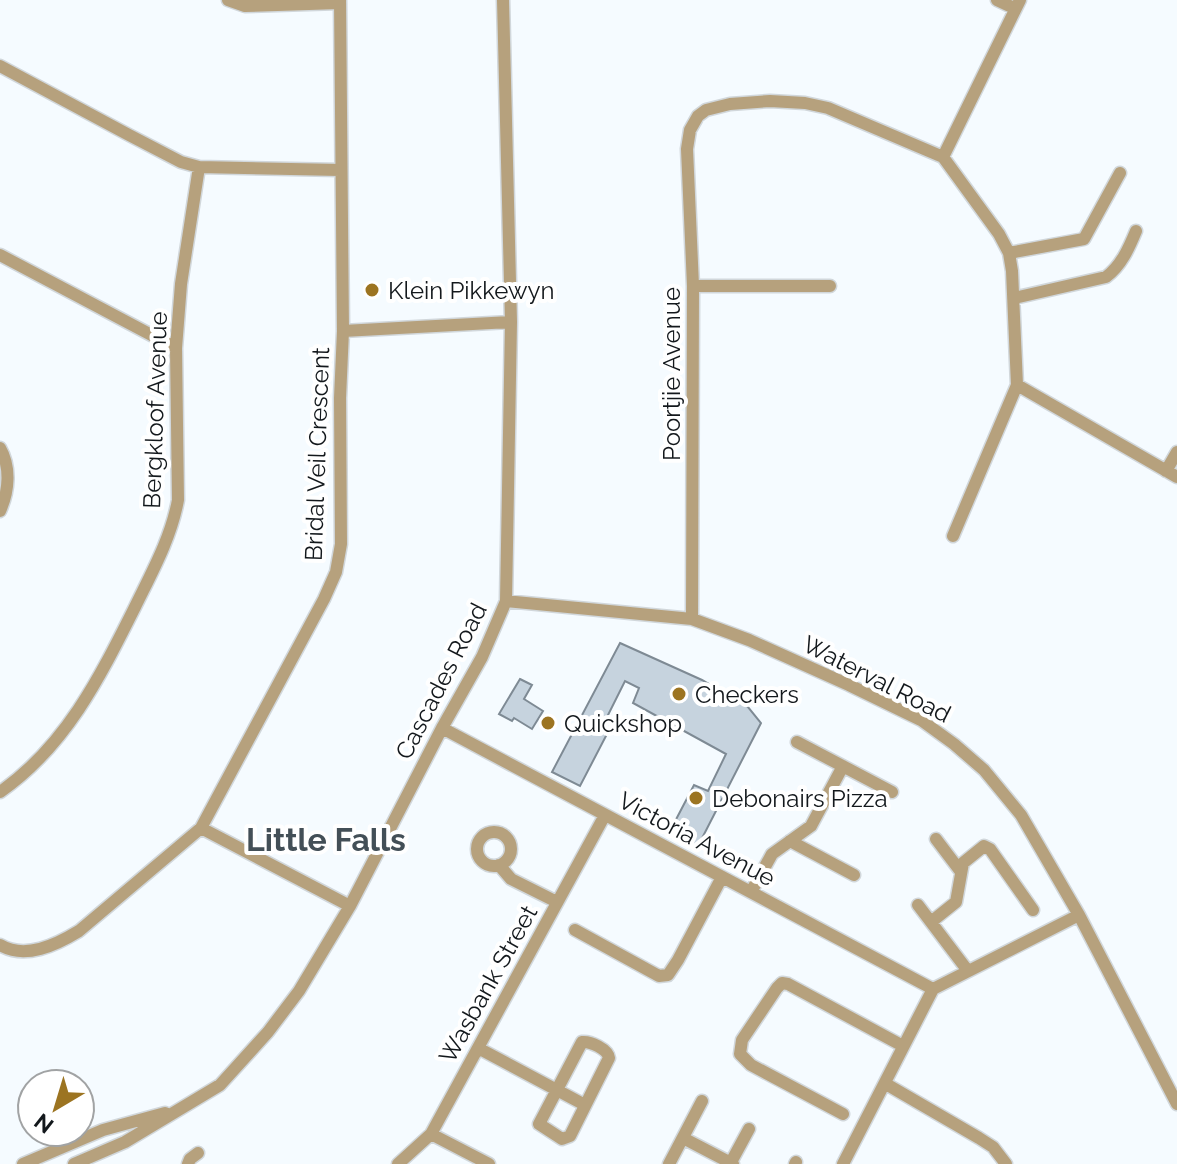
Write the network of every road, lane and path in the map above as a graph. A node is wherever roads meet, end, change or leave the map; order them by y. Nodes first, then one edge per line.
1 (228, 0) edge
2 (503, 0) edge
3 (997, 0) edge
4 (340, 2) edge
5 (1017, 4) edge
6 (0, 66) edge
7 (943, 157) junction
8 (199, 167) junction
9 (340, 170) junction
10 (1120, 173) dead end
11 (1136, 231) dead end
12 (1009, 253) junction
13 (0, 255) edge
14 (693, 286) junction
15 (830, 286) dead end
16 (1014, 298) junction
17 (511, 322) junction
18 (343, 331) junction
19 (176, 348) junction
20 (1017, 385) junction
21 (0, 448) edge
22 (1177, 452) edge
23 (1172, 474) edge
24 (0, 511) edge
25 (953, 536) dead end
26 (506, 601) junction
27 (692, 619) junction
28 (442, 728) junction
29 (797, 742) dead end
30 (843, 766) junction
31 (0, 792) edge
32 (892, 792) dead end
33 (605, 815) junction
34 (201, 828) junction
35 (936, 839) dead end
36 (790, 841) junction
37 (499, 865) dead end
38 (961, 872) junction
39 (854, 875) dead end
40 (722, 877) junction
41 (751, 892) junction
42 (557, 902) junction
43 (918, 905) dead end
44 (350, 906) junction
45 (1033, 910) dead end
46 (1079, 915) junction
47 (931, 922) junction
48 (575, 930) dead end
49 (2, 946) edge
50 (968, 971) junction
51 (933, 989) junction
52 (903, 1046) junction
53 (478, 1048) junction
54 (886, 1084) junction
55 (556, 1090) junction
56 (702, 1101) dead end
57 (1177, 1104) edge
58 (585, 1105) junction
59 (179, 1109) junction
60 (843, 1114) dead end
61 (749, 1129) dead end
62 (431, 1134) junction
63 (683, 1138) junction
64 (198, 1153) dead end
65 (23, 1164) edge
66 (74, 1164) edge
67 (188, 1164) edge
68 (398, 1164) edge
69 (489, 1164) edge
70 (669, 1164) edge
71 (731, 1164) edge
72 (843, 1164) edge
73 (1006, 1164) edge

1 - 4 street
2 - 17 street, Cascades Road
3 - 5 street
4 - 9 street, Bridal Veil Crescent
5 - 7 street
6 - 8 street
7 - 12 street
7 - 14 street, Poortjie Avenue
8 - 9 street
8 - 19 street, Bergkloof Avenue
9 - 18 street, Bridal Veil Crescent
10 - 12 street
11 - 16 street
12 - 16 street
13 - 19 street
14 - 15 street
14 - 27 street, Poortjie Avenue
16 - 20 street
17 - 18 street
17 - 26 street, Cascades Road
18 - 34 street, Bridal Veil Crescent
19 - 31 street, Bergkloof Avenue
20 - 23 street
20 - 25 street
21 - 24 street
22 - 23 street
26 - 27 street, Waterval Road
26 - 28 street, Cascades Road
27 - 46 street, Waterval Road
28 - 33 street, Victoria Avenue
28 - 44 street, Cascades Road
29 - 30 street
30 - 32 street
30 - 36 street
33 - 40 street, Victoria Avenue
33 - 42 street, Wasbank Street
34 - 44 street
34 - 49 street, Bridal Veil Crescent
35 - 38 street
36 - 39 street
36 - 41 street
37 - 42 street
38 - 45 street
38 - 47 street
40 - 41 street, Victoria Avenue
40 - 48 street
41 - 51 street, Victoria Avenue
42 - 53 street, Wasbank Street
43 - 47 street
44 - 59 street, Cascades Road
46 - 50 street
46 - 57 street, Waterval Road
47 - 50 street
50 - 51 street
51 - 52 street
52 - 54 street
52 - 60 street
53 - 55 street
53 - 62 street, Wasbank Street
54 - 72 street
54 - 73 street
55 - 58 street
55 - 58 street
55 - 58 street
56 - 63 street
59 - 65 street, Cascades Road
59 - 66 street, Cascades Road
61 - 71 street
62 - 68 street, Wasbank Street
62 - 69 street
63 - 70 street
63 - 71 street
64 - 67 street

